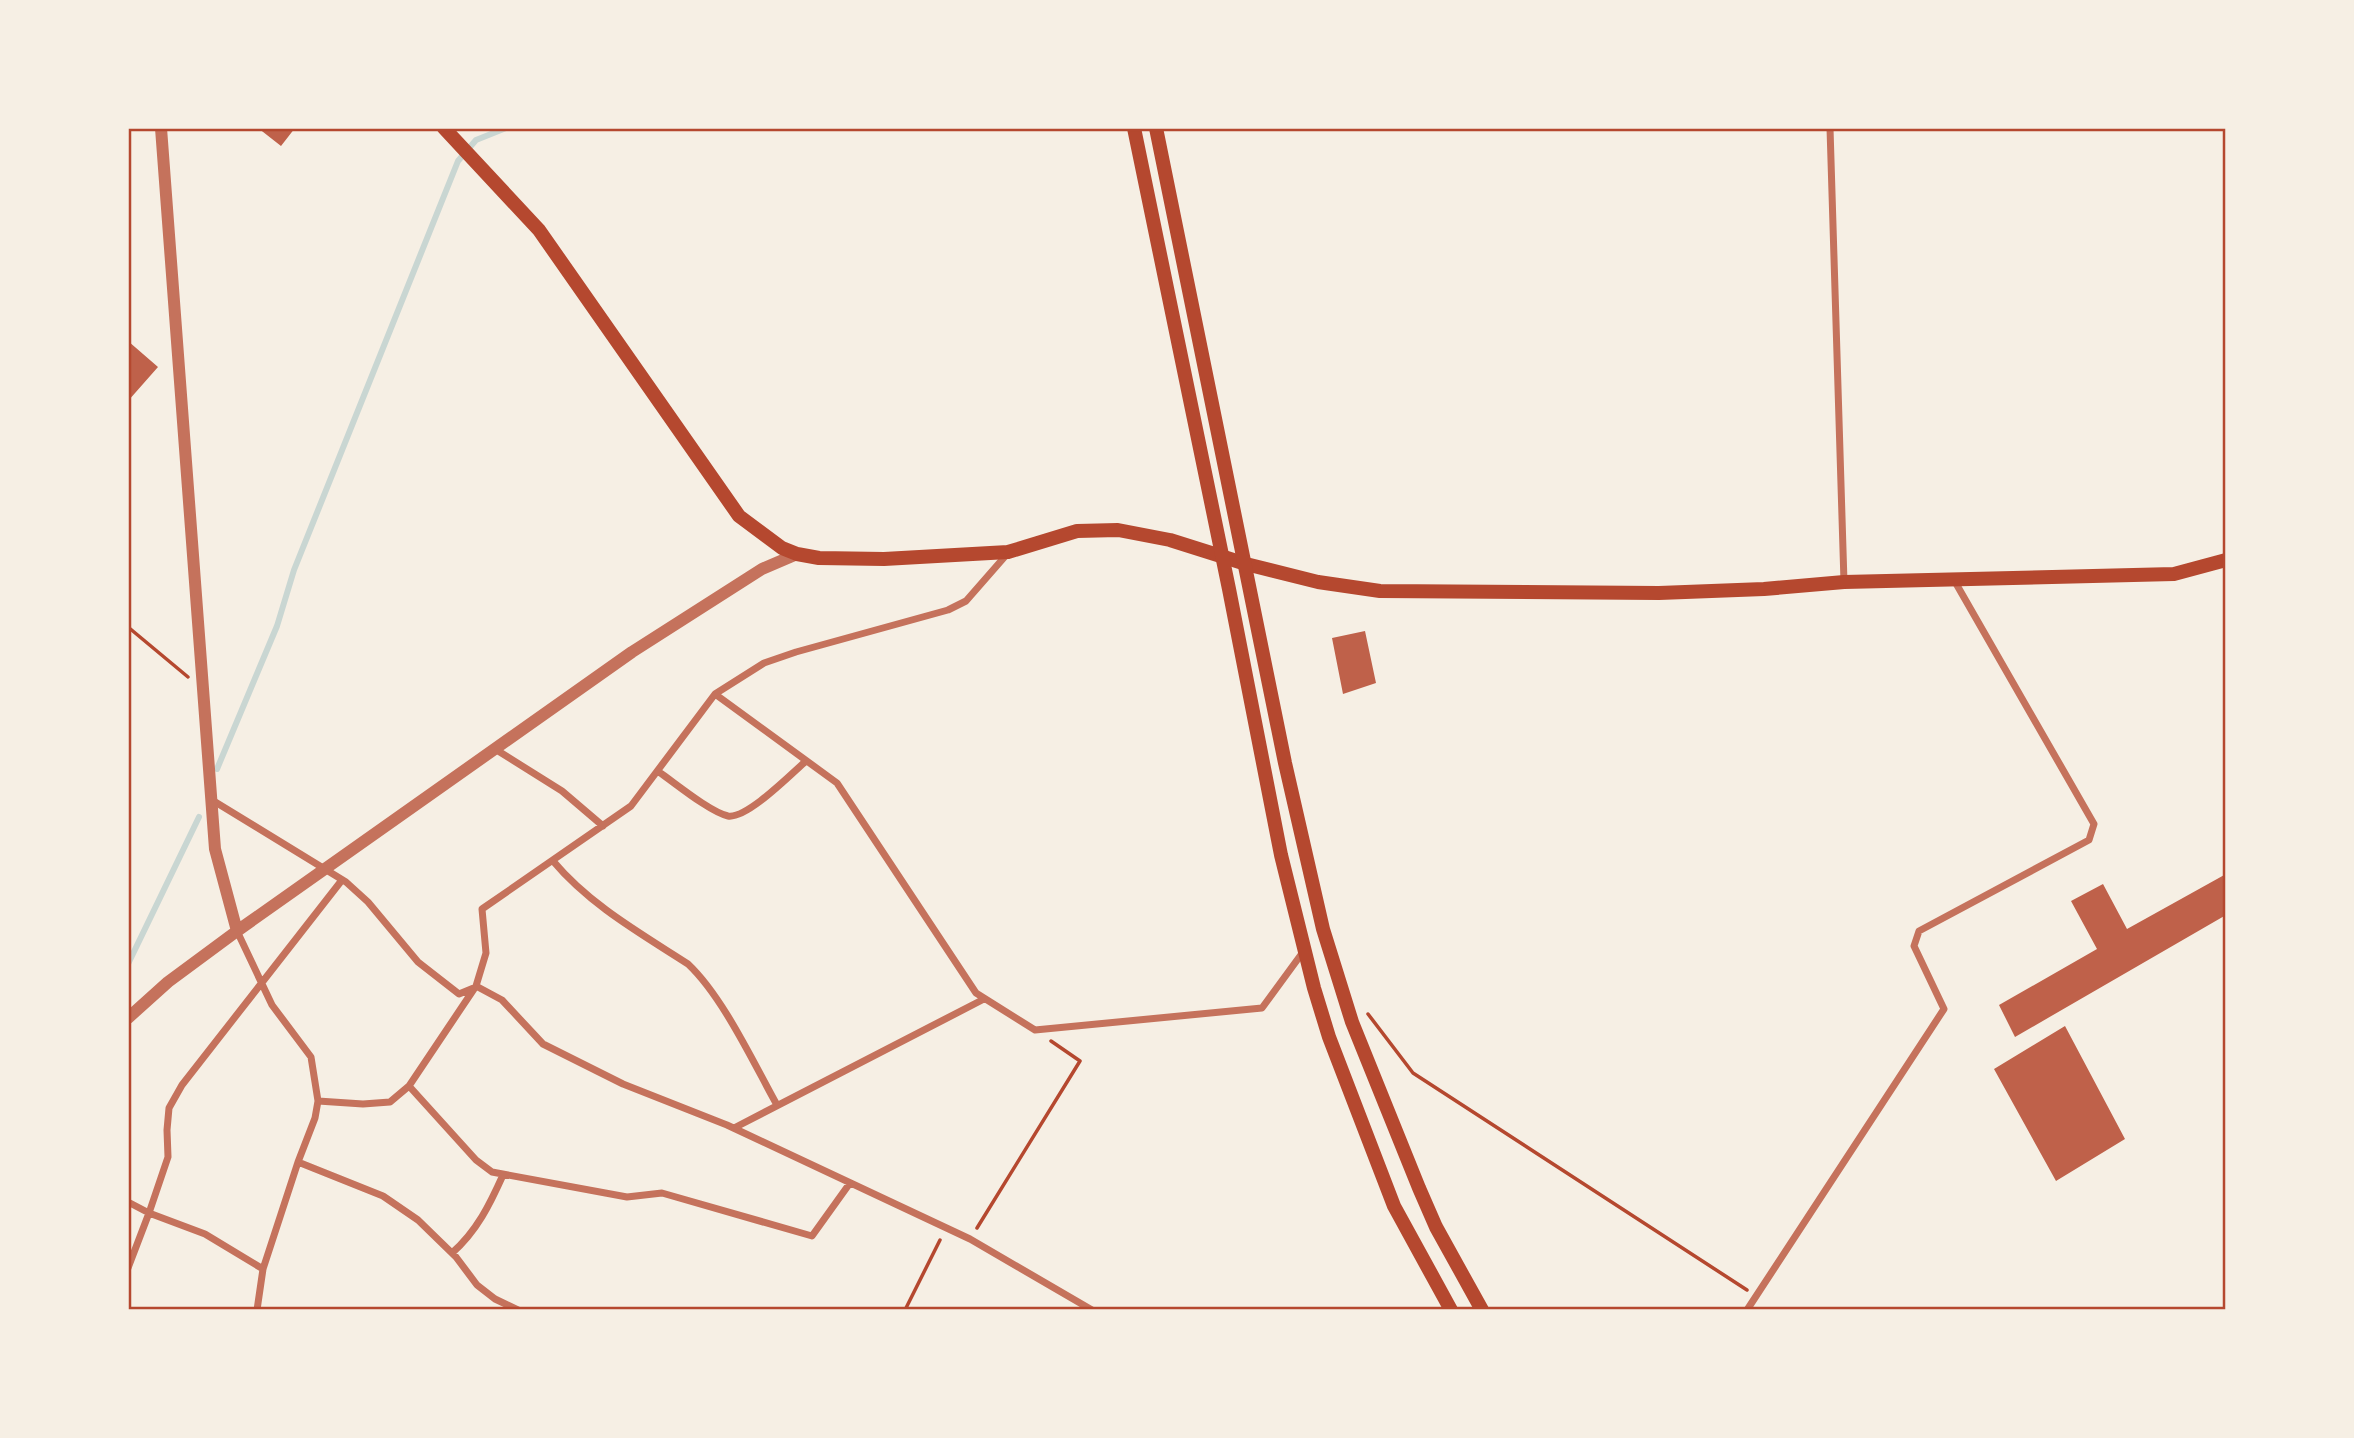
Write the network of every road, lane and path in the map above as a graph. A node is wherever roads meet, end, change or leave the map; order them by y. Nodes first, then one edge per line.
1 (161, 128) edge
2 (444, 128) edge
3 (1133, 128) edge
4 (1156, 128) edge
5 (1830, 128) edge
6 (1008, 552) junction
7 (797, 554) junction
8 (1222, 557) junction
9 (2226, 561) edge
10 (1246, 564) junction
11 (1954, 580) junction
12 (1844, 582) junction
13 (128, 627) edge
14 (202, 690) junction
15 (715, 695) junction
16 (495, 748) junction
17 (806, 761) junction
18 (659, 772) junction
19 (211, 799) junction
20 (604, 826) junction
21 (553, 861) junction
22 (324, 870) junction
23 (342, 880) junction
24 (237, 931) junction
25 (1305, 950) junction
26 (262, 984) junction
27 (476, 986) junction
28 (984, 999) junction
29 (1363, 1009) dead end
30 (128, 1018) edge
31 (1035, 1030) junction
32 (409, 1086) junction
33 (318, 1101) junction
34 (777, 1105) junction
35 (734, 1128) junction
36 (298, 1162) junction
37 (503, 1174) junction
38 (850, 1182) junction
39 (128, 1202) edge
40 (149, 1213) junction
41 (946, 1228) junction
42 (970, 1239) junction
43 (452, 1253) junction
44 (128, 1268) edge
45 (263, 1269) junction
46 (1756, 1296) junction
47 (257, 1310) edge
48 (518, 1310) edge
49 (905, 1310) edge
50 (1092, 1310) edge
51 (1451, 1310) edge
52 (1482, 1310) edge
53 (1747, 1310) edge

1 - 14 street
2 - 7 main road
3 - 8 main road
4 - 10 main road
5 - 12 street
6 - 7 main road
6 - 8 main road
6 - 15 street
7 - 16 street
8 - 10 main road
8 - 25 main road
9 - 11 main road
10 - 12 main road
10 - 52 main road
11 - 12 main road
11 - 46 street
13 - 14 path
14 - 19 street
15 - 17 street
15 - 18 street
16 - 20 street
16 - 22 street
17 - 18 street
17 - 28 street
18 - 20 street
19 - 22 street
19 - 24 street
20 - 21 street
21 - 27 street
21 - 34 street
22 - 23 street
22 - 24 street
23 - 26 street
23 - 27 street
24 - 26 street
24 - 30 street
25 - 31 street
25 - 51 main road
26 - 33 street
26 - 40 street
27 - 32 street
27 - 35 street
28 - 31 street
28 - 34 street
29 - 46 path
31 - 42 path
32 - 33 street
32 - 37 street
33 - 36 street
34 - 35 street
35 - 38 street
36 - 43 street
36 - 45 street
37 - 38 street
37 - 43 street
38 - 41 street
39 - 40 street
40 - 44 street
40 - 45 street
41 - 42 street
41 - 49 path
42 - 50 street
43 - 48 street
45 - 47 street
46 - 53 street

